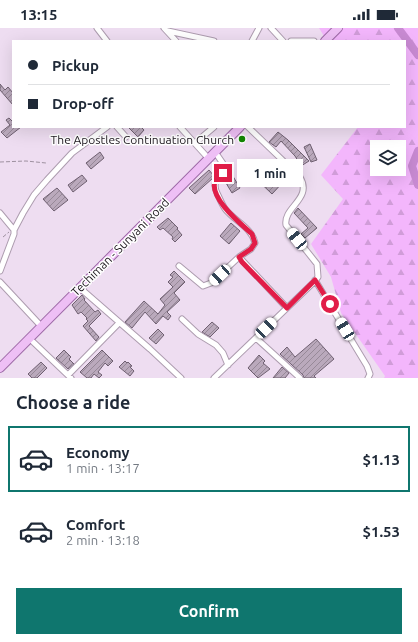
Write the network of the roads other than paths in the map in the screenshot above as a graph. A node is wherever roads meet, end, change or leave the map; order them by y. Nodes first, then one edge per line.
1 (97, 28) edge
2 (259, 28) edge
3 (271, 28) edge
4 (338, 28) edge
5 (166, 30) edge
6 (107, 40) edge
7 (175, 40) edge
8 (210, 40) edge
9 (253, 40) edge
10 (282, 40) edge
11 (326, 40) edge
12 (106, 128) edge
13 (118, 128) edge
14 (181, 128) edge
15 (213, 128) edge
16 (239, 128) edge
17 (249, 128) edge
18 (126, 136) dead end
19 (195, 144) junction
20 (215, 152) junction
21 (208, 159) junction
22 (0, 213) edge
23 (14, 230) junction
24 (239, 257) junction
25 (179, 266) dead end
26 (0, 269) edge
27 (315, 280) junction
28 (0, 282) edge
29 (80, 288) junction
30 (287, 308) junction
31 (182, 319) dead end
32 (120, 322) junction
33 (41, 326) junction
34 (29, 338) junction
35 (256, 338) junction
36 (228, 364) junction
37 (0, 368) edge
38 (70, 376) edge
39 (181, 378) edge
40 (214, 378) edge
41 (300, 378) edge
42 (368, 378) edge

1 - 6 street
2 - 9 street
3 - 10 street
4 - 11 main road
5 - 7 street
5 - 8 street
12 - 23 street
13 - 18 street
14 - 19 street
15 - 19 street
16 - 20 main road, Techiman - Sunyani Road
17 - 27 street
19 - 21 street
20 - 21 main road, Techiman - Sunyani Road
20 - 24 street
21 - 29 main road, Techiman - Sunyani Road
22 - 23 street
23 - 26 street
24 - 25 street
24 - 30 street
27 - 30 street
27 - 42 street
28 - 33 street
29 - 32 street
29 - 33 main road, Techiman - Sunyani Road
30 - 35 street
31 - 36 street
32 - 38 street
32 - 39 street
33 - 34 main road, Techiman - Sunyani Road
34 - 37 main road, Techiman - Sunyani Road
34 - 38 street
35 - 36 street
35 - 41 street
36 - 40 street

